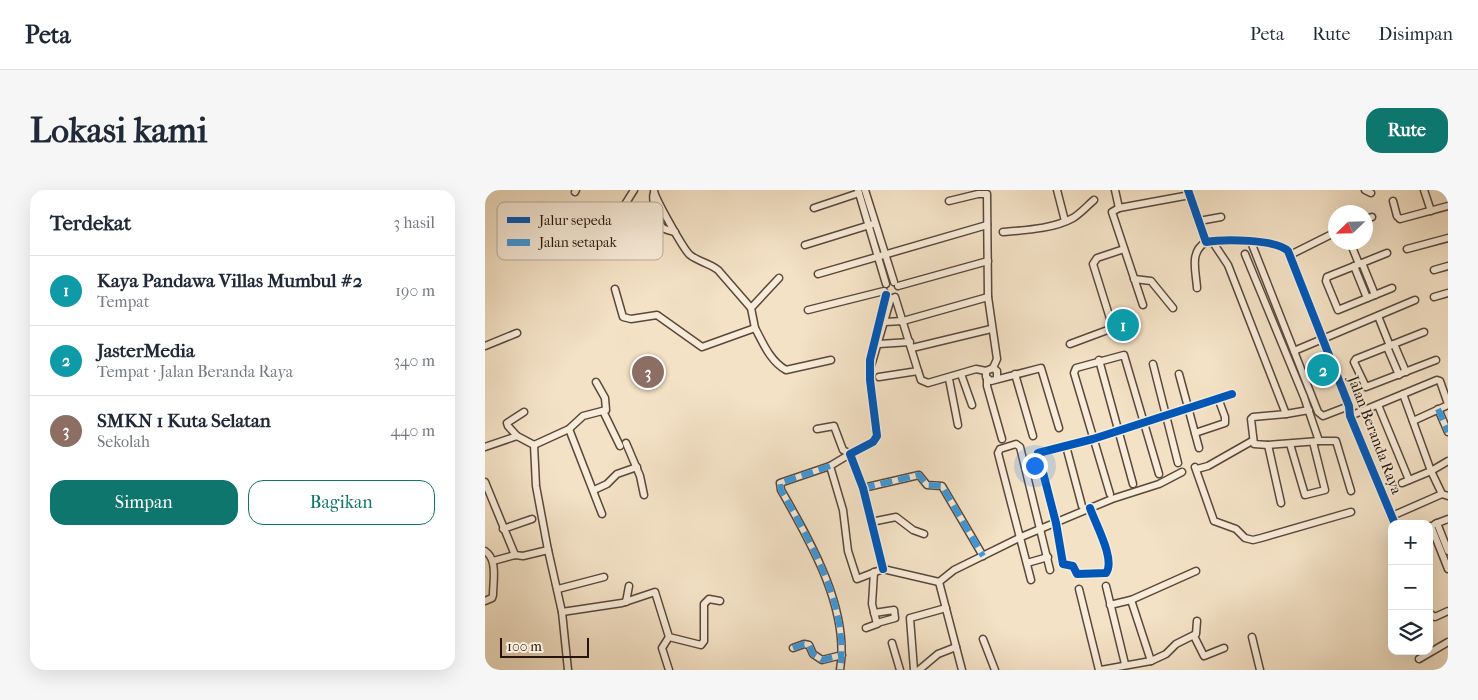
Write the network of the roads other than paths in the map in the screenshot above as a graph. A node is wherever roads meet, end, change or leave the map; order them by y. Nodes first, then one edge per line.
1 (634, 190) edge
2 (1057, 190) edge
3 (1115, 190) edge
4 (1425, 190) edge
5 (861, 191) edge
6 (1189, 192) edge
7 (1094, 200) dead end
8 (949, 201) dead end
9 (1393, 201) dead end
10 (626, 202) edge
11 (1448, 206) edge
12 (814, 208) dead end
13 (1119, 208) junction
14 (663, 209) edge
15 (1431, 211) junction
16 (1221, 217) dead end
17 (1065, 221) junction
18 (1199, 221) junction
19 (872, 224) junction
20 (987, 225) junction
21 (1003, 232) dead end
22 (1328, 236) edge
23 (1448, 238) edge
24 (1209, 241) junction
25 (1251, 242) junction
26 (805, 245) dead end
27 (1124, 249) junction
28 (1407, 249) dead end
29 (1353, 250) edge
30 (1387, 253) dead end
31 (1245, 254) dead end
32 (881, 255) junction
33 (1290, 255) junction
34 (988, 261) junction
35 (1358, 265) junction
36 (1448, 266) edge
37 (1434, 270) dead end
38 (818, 274) dead end
39 (779, 278) dead end
40 (1134, 279) junction
41 (896, 284) junction
42 (1197, 288) dead end
43 (1392, 288) dead end
44 (615, 290) dead end
45 (888, 293) junction
46 (1448, 294) edge
47 (1375, 295) junction
48 (987, 297) junction
49 (1434, 297) dead end
50 (1367, 298) junction
51 (1415, 300) dead end
52 (1143, 305) dead end
53 (751, 308) junction
54 (1173, 308) dead end
55 (808, 310) dead end
56 (1378, 316) junction
57 (903, 321) junction
58 (885, 322) junction
59 (755, 328) junction
60 (991, 329) junction
61 (1424, 332) dead end
62 (517, 333) dead end
63 (1324, 338) junction
64 (879, 344) junction
65 (1070, 344) dead end
66 (911, 345) junction
67 (485, 346) edge
68 (1390, 346) junction
69 (1294, 351) junction
70 (831, 360) dead end
71 (1099, 360) junction
72 (1437, 360) dead end
73 (1153, 364) dead end
74 (993, 368) junction
75 (870, 369) junction
76 (918, 371) junction
77 (986, 371) junction
78 (961, 374) junction
79 (1015, 374) junction
80 (1179, 374) dead end
81 (1402, 374) junction
82 (879, 377) dead end
83 (997, 378) junction
84 (949, 379) junction
85 (987, 379) junction
86 (595, 382) dead end
87 (1232, 394) dead end
88 (1403, 394) junction
89 (1218, 398) junction
90 (1448, 404) edge
91 (972, 405) dead end
92 (1378, 405) junction
93 (1349, 406) junction
94 (1189, 408) junction
95 (1438, 409) junction
96 (1309, 410) junction
97 (603, 411) junction
98 (525, 412) dead end
99 (1286, 414) junction
100 (1165, 415) junction
101 (1351, 416) junction
102 (1413, 420) junction
103 (1143, 423) junction
104 (958, 426) dead end
105 (1059, 428) dead end
106 (817, 429) dead end
107 (569, 430) junction
108 (1119, 431) junction
109 (1448, 432) edge
110 (1195, 434) junction
111 (517, 436) junction
112 (1033, 436) dead end
113 (1002, 439) dead end
114 (1093, 439) junction
115 (1252, 441) junction
116 (1316, 441) junction
117 (1290, 444) junction
118 (534, 445) junction
119 (1066, 446) junction
120 (1268, 446) junction
121 (485, 448) edge
122 (1199, 448) dead end
123 (850, 454) junction
124 (1448, 461) edge
125 (1178, 463) dead end
126 (830, 466) junction
127 (637, 467) junction
128 (1431, 471) junction
129 (1182, 472) dead end
130 (1159, 474) dead end
131 (1409, 480) junction
132 (485, 482) edge
133 (1402, 483) dead end
134 (1133, 484) dead end
135 (863, 488) junction
136 (594, 490) junction
137 (1351, 490) dead end
138 (1110, 494) dead end
139 (644, 495) dead end
140 (1445, 495) edge
141 (1281, 504) dead end
142 (1083, 506) dead end
143 (1089, 508) junction
144 (1351, 512) dead end
145 (603, 514) dead end
146 (1392, 516) junction
147 (532, 519) dead end
148 (1394, 520) edge
149 (1448, 520) edge
150 (871, 522) junction
151 (1056, 523) junction
152 (1433, 526) edge
153 (1042, 528) junction
154 (503, 529) junction
155 (924, 534) dead end
156 (1021, 537) junction
157 (548, 550) junction
158 (485, 551) edge
159 (1448, 551) edge
160 (515, 555) junction
161 (983, 556) junction
162 (1048, 557) junction
163 (493, 561) junction
164 (1027, 563) junction
165 (883, 569) junction
166 (1448, 569) edge
167 (1050, 570) dead end
168 (1196, 571) dead end
169 (875, 572) junction
170 (604, 577) dead end
171 (1031, 580) dead end
172 (939, 582) junction
173 (629, 586) dead end
174 (1106, 586) dead end
175 (558, 589) junction
176 (1079, 589) dead end
177 (1131, 600) junction
178 (485, 601) edge
179 (626, 602) junction
180 (720, 602) dead end
181 (1110, 605) junction
182 (946, 608) junction
183 (1448, 611) edge
184 (562, 612) junction
185 (874, 613) junction
186 (1433, 615) edge
187 (1197, 621) dead end
188 (877, 623) junction
189 (866, 628) dead end
190 (1194, 636) junction
191 (669, 637) junction
192 (1252, 637) dead end
193 (983, 639) dead end
194 (1448, 642) edge
195 (892, 643) dead end
196 (956, 647) junction
197 (793, 648) dead end
198 (1224, 648) dead end
199 (842, 655) junction
200 (1419, 659) dead end
201 (1151, 661) junction
202 (1125, 664) junction
203 (568, 670) edge
204 (669, 670) edge
205 (840, 670) edge
206 (900, 670) edge
207 (914, 670) edge
208 (919, 670) edge
209 (961, 670) edge
210 (995, 670) edge
211 (1100, 670) edge
212 (1260, 670) edge

1 - 10 street
2 - 17 street
3 - 13 street
4 - 15 street
5 - 12 street
5 - 19 street
6 - 13 street
6 - 18 street
7 - 17 street
8 - 20 street
9 - 15 street
11 - 15 street
13 - 27 street
14 - 53 street
16 - 18 street
17 - 21 street
18 - 24 street
19 - 26 street
19 - 32 street
20 - 32 street
20 - 34 street
22 - 33 street
23 - 28 street
24 - 25 street
24 - 42 street
24 - 99 street
25 - 33 street, Jalan Beranda Raya
25 - 69 street
27 - 40 street
27 - 65 street
29 - 35 street
30 - 35 street
31 - 96 street
32 - 38 street
32 - 41 street
32 - 45 street
33 - 63 street, Jalan Beranda Raya
34 - 41 street
34 - 48 street
35 - 47 street
35 - 50 street
35 - 50 street
36 - 37 street
39 - 53 street
40 - 52 street
40 - 54 street
41 - 45 street
41 - 45 street
43 - 47 street
44 - 59 street
45 - 55 street
45 - 57 street
45 - 58 street
45 - 75 street
46 - 49 street
47 - 50 street
48 - 57 street
48 - 60 street
51 - 56 street
53 - 59 street
56 - 63 street
56 - 68 street
57 - 58 street
57 - 66 street
58 - 64 street
59 - 70 street
60 - 66 street
60 - 74 street
61 - 68 street
62 - 67 street
63 - 69 street
63 - 93 street, Jalan Beranda Raya
64 - 66 street
64 - 75 street
66 - 76 street
68 - 81 street
68 - 81 street
69 - 93 street
71 - 103 street
71 - 108 street
71 - 114 street
72 - 81 street
73 - 100 street
74 - 77 street
74 - 83 street
75 - 123 street
76 - 82 street
76 - 84 street
77 - 78 street
77 - 85 street
78 - 84 street
78 - 91 street
79 - 83 street
79 - 105 street
79 - 112 street
80 - 94 street
83 - 85 street
84 - 104 street
85 - 113 street
86 - 97 street
87 - 89 street
88 - 90 street
88 - 92 street
88 - 102 street
89 - 94 street
89 - 110 street
90 - 95 street
92 - 101 street
92 - 131 street
93 - 101 street, Jalan Beranda Raya
94 - 100 street
94 - 110 street
95 - 102 street
95 - 109 street
96 - 99 street
96 - 116 street
97 - 107 street
97 - 127 street
98 - 111 street
99 - 115 street
100 - 103 street
100 - 125 street
101 - 146 street, Jalan Beranda Raya
102 - 128 street
103 - 108 street
103 - 130 street
106 - 123 street
107 - 118 street
107 - 136 street
108 - 114 street
108 - 134 street
110 - 122 street
111 - 118 street
111 - 121 street
114 - 119 street
114 - 138 street
115 - 120 street
115 - 144 street
116 - 117 street
116 - 117 street
116 - 137 street
117 - 120 street
118 - 157 street
119 - 142 street
119 - 151 street
120 - 141 street
123 - 126 street
123 - 135 street
124 - 128 street
126 - 169 street
126 - 199 street
127 - 136 street
127 - 139 street
128 - 131 street
128 - 140 street
129 - 143 street
131 - 133 street
132 - 154 street
135 - 150 street
135 - 161 street
136 - 145 street
140 - 146 street
143 - 151 street
143 - 151 street
146 - 148 street, Jalan Beranda Raya
147 - 154 street
149 - 152 street
150 - 155 street
150 - 165 street
151 - 153 street
152 - 159 street
152 - 166 street
153 - 156 street
153 - 156 street
153 - 162 street
154 - 160 street
156 - 161 street
156 - 164 street
157 - 160 street
157 - 175 street
158 - 163 street
160 - 163 street
161 - 172 street
162 - 164 street
162 - 167 street
163 - 178 street
164 - 171 street
165 - 169 street
165 - 172 street
168 - 177 street
169 - 185 street
170 - 175 street
172 - 182 street
173 - 179 street
174 - 181 street
175 - 184 street
176 - 211 street
177 - 181 street
177 - 201 street
179 - 184 street
179 - 191 street
180 - 191 street
181 - 202 street
182 - 196 street
182 - 207 street
183 - 186 street
184 - 203 street
185 - 188 street
185 - 188 street
187 - 190 street
188 - 189 street
190 - 198 street
190 - 201 street
191 - 204 street
192 - 212 street
193 - 210 street
194 - 200 street
195 - 206 street
196 - 208 street
196 - 209 street
197 - 199 street
199 - 205 street
201 - 202 street
202 - 211 street

